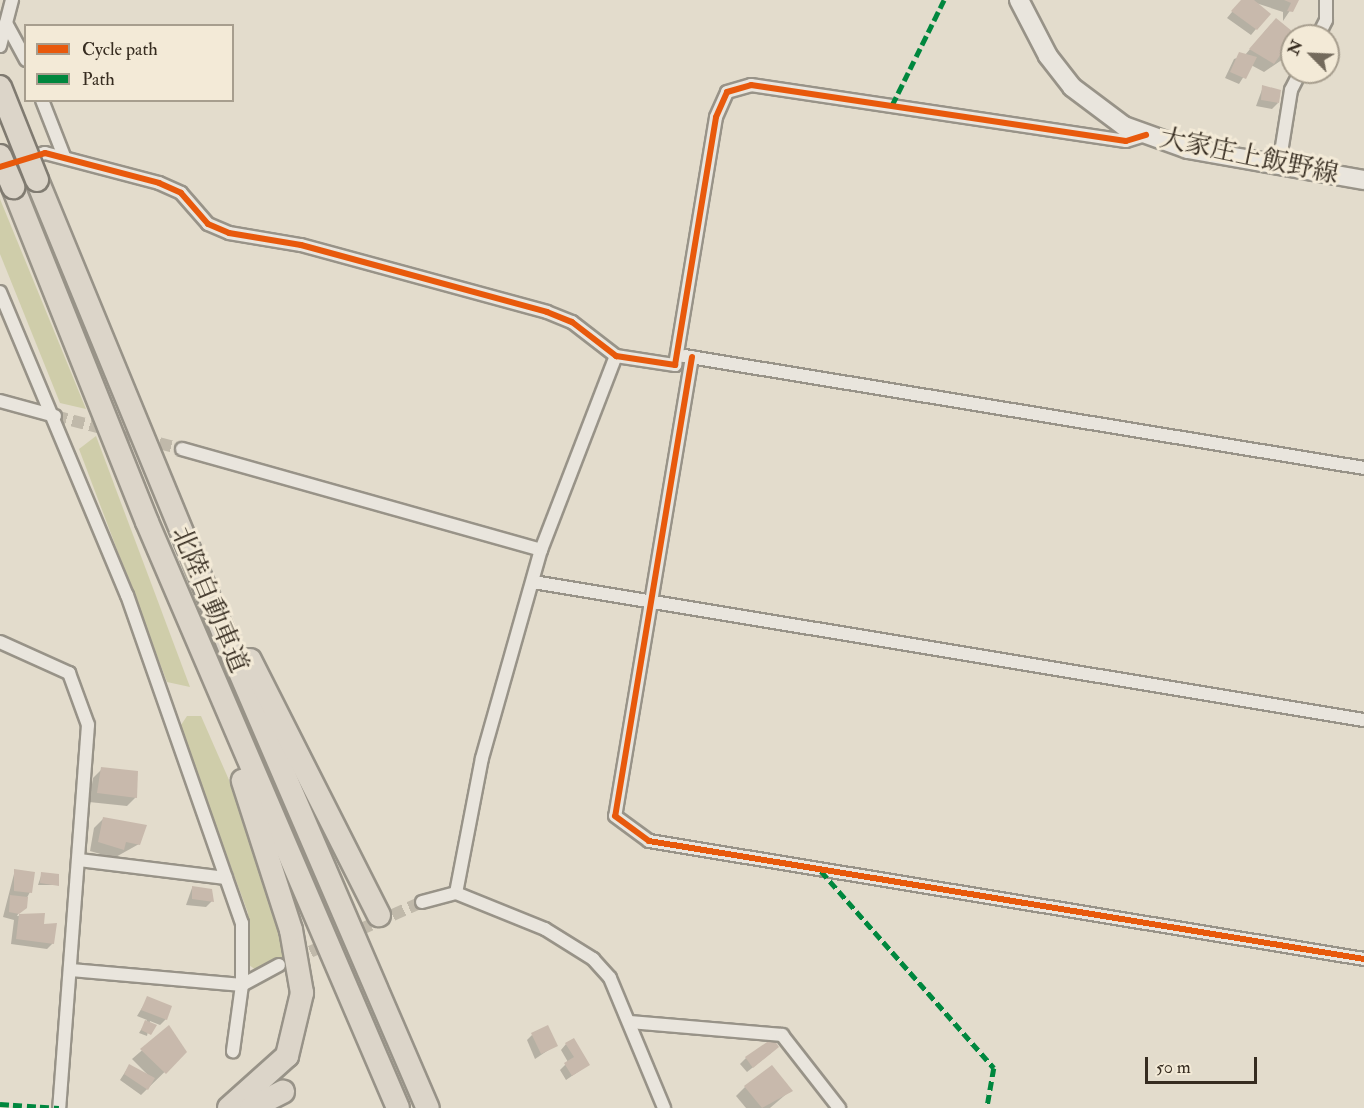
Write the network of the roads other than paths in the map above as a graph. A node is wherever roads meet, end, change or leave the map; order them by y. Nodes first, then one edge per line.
1 (12, 0) edge
2 (1019, 0) edge
3 (1326, 0) edge
4 (6, 23) junction
5 (1324, 24) edge
6 (0, 46) edge
7 (24, 56) edge
8 (1294, 84) edge
9 (0, 87) edge
10 (43, 102) edge
11 (1146, 135) junction
12 (0, 156) edge
13 (64, 156) junction
14 (1279, 165) junction
15 (0, 167) edge
16 (1364, 180) edge
17 (0, 292) edge
18 (677, 355) junction
19 (616, 356) junction
20 (692, 357) junction
21 (0, 401) edge
22 (55, 416) junction
23 (182, 449) tunnel mouth
24 (154, 468) junction
25 (1364, 468) edge
26 (147, 522) junction
27 (541, 550) junction
28 (533, 582) junction
29 (649, 601) junction
30 (0, 642) edge
31 (1364, 720) edge
32 (79, 860) junction
33 (226, 878) junction
34 (456, 893) junction
35 (422, 902) tunnel mouth
36 (379, 915) dead end
37 (1364, 959) edge
38 (279, 965) tunnel mouth
39 (71, 970) junction
40 (242, 985) junction
41 (630, 1022) junction
42 (233, 1051) dead end
43 (280, 1100) edge
44 (252, 1107) edge
45 (59, 1108) edge
46 (229, 1108) edge
47 (398, 1108) edge
48 (428, 1108) edge
49 (664, 1108) edge
50 (839, 1108) edge

1 - 4 street
2 - 11 main road, 大家庄上飯野線
3 - 5 street
4 - 6 street
4 - 7 street
8 - 14 street
9 - 24 highway, 北陸自動車道, bridge
10 - 13 street
11 - 14 main road, 大家庄上飯野線
11 - 18 street
12 - 26 highway, 北陸自動車道, bridge
13 - 15 street
13 - 19 street
14 - 16 main road, 大家庄上飯野線
17 - 22 street
18 - 19 street
18 - 20 street
19 - 27 street
20 - 25 street
20 - 29 street
21 - 22 street
22 - 33 street
23 - 27 street
24 - 36 highway
24 - 48 highway, 北陸自動車道
26 - 46 highway
26 - 47 highway, 北陸自動車道
27 - 28 street
28 - 29 street
28 - 34 street
29 - 31 street
29 - 37 street
30 - 32 street
32 - 33 street
32 - 39 street
33 - 40 street
34 - 35 street
34 - 41 street
38 - 40 street
39 - 40 street
39 - 45 street
40 - 42 street
41 - 49 street
41 - 50 street
43 - 44 highway

